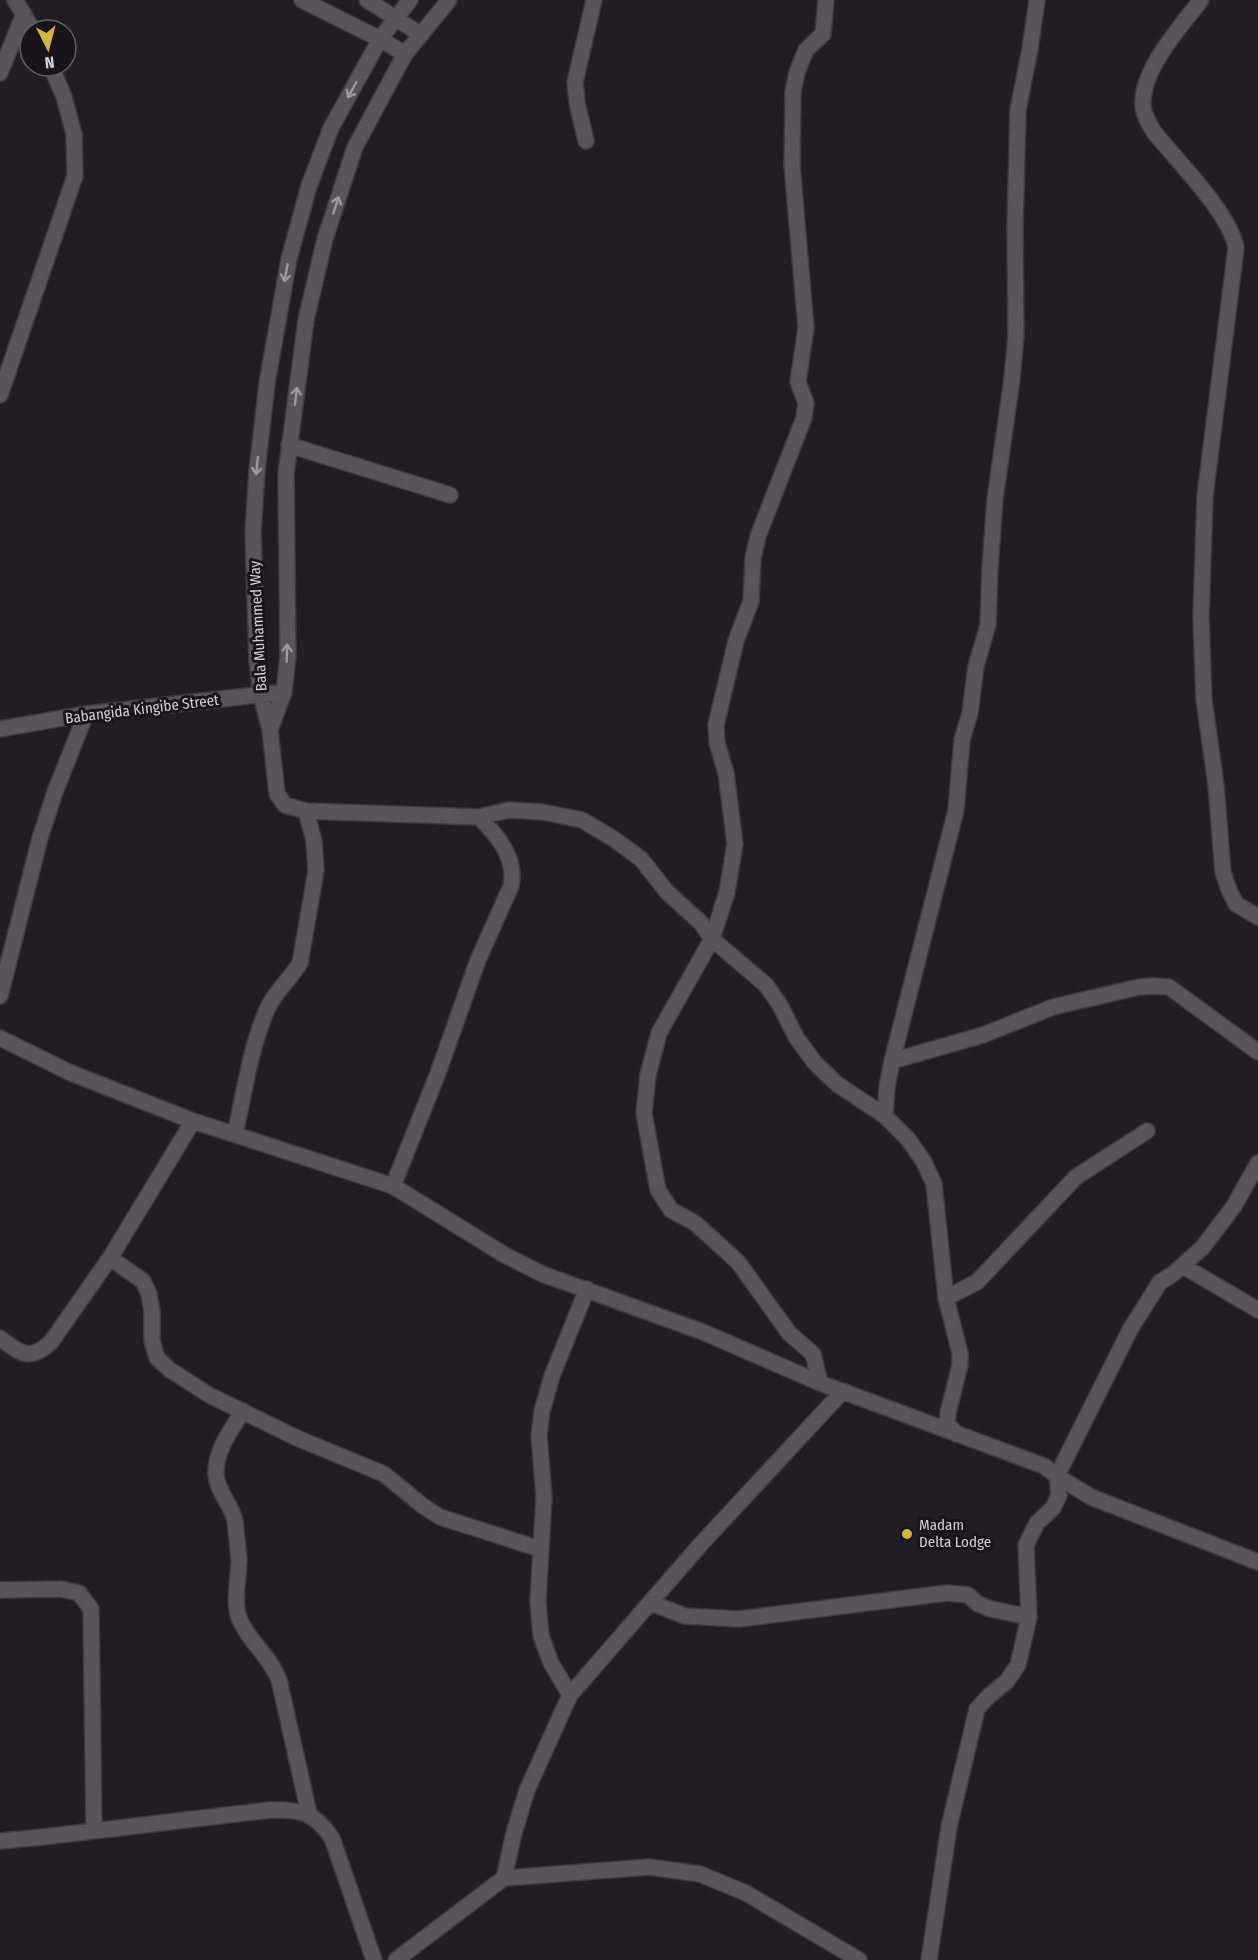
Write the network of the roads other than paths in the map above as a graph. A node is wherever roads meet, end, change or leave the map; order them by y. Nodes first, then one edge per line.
1 (15, 0) edge
2 (302, 0) edge
3 (367, 0) edge
4 (410, 0) edge
5 (449, 0) edge
6 (594, 0) edge
7 (826, 0) edge
8 (1037, 0) edge
9 (1201, 0) edge
10 (24, 14) junction
11 (26, 18) edge
12 (397, 18) junction
13 (420, 34) junction
14 (380, 39) junction
15 (405, 54) junction
16 (0, 73) edge
17 (56, 78) edge
18 (586, 141) dead end
19 (0, 395) edge
20 (290, 445) junction
21 (450, 495) dead end
22 (284, 692) junction
23 (261, 695) junction
24 (86, 714) junction
25 (0, 729) edge
26 (270, 730) junction
27 (306, 811) junction
28 (479, 817) junction
29 (1258, 917) edge
30 (712, 939) junction
31 (0, 996) edge
32 (0, 1038) edge
33 (1258, 1052) edge
34 (892, 1061) junction
35 (885, 1116) junction
36 (193, 1121) junction
37 (1147, 1131) dead end
38 (235, 1134) junction
39 (1258, 1163) edge
40 (393, 1186) junction
41 (110, 1258) junction
42 (1183, 1266) junction
43 (587, 1289) junction
44 (946, 1298) junction
45 (1258, 1310) edge
46 (0, 1338) edge
47 (820, 1383) junction
48 (843, 1391) junction
49 (243, 1411) junction
50 (956, 1434) junction
51 (1057, 1476) junction
52 (540, 1549) junction
53 (1258, 1562) edge
54 (0, 1590) edge
55 (651, 1603) junction
56 (1029, 1617) junction
57 (570, 1695) junction
58 (309, 1813) junction
59 (94, 1830) junction
60 (0, 1840) edge
61 (504, 1878) junction
62 (374, 1960) edge
63 (396, 1960) edge
64 (859, 1960) edge
65 (929, 1960) edge

1 - 10 street
2 - 14 street
3 - 12 street
4 - 12 street, Bala Muhammed Way
5 - 13 street, Bala Muhammed Way
6 - 18 street
7 - 30 street
8 - 34 street
9 - 29 street
10 - 11 street
10 - 16 street
12 - 13 street
12 - 14 street, Bala Muhammed Way
13 - 15 street, Bala Muhammed Way
14 - 15 street
14 -> 23 street, Bala Muhammed Way
20 -> 15 street, Bala Muhammed Way
17 - 19 street
20 - 21 street
22 -> 20 street, Bala Muhammed Way
22 - 23 street, Babangida Kingibe Street
22 - 26 street, Bala Muhammed Way
23 - 24 street, Babangida Kingibe Street
23 - 26 street, Bala Muhammed Way
24 - 25 street, Babangida Kingibe Street
24 - 31 street
26 - 27 street
27 - 28 street
27 - 38 street
28 - 30 street
28 - 40 street
30 - 35 street
30 - 47 street
32 - 36 street
33 - 34 street
34 - 35 street
35 - 44 street
36 - 38 street
36 - 41 street
37 - 44 street
38 - 40 street
39 - 42 street
40 - 43 street
41 - 46 street
41 - 49 street
42 - 45 street
42 - 51 street
43 - 47 street
43 - 52 street
44 - 50 street
47 - 48 street
48 - 50 street
48 - 55 street
49 - 52 street
49 - 58 street
50 - 51 street
51 - 53 street
51 - 56 street
52 - 57 street
54 - 59 street
55 - 56 street
55 - 57 street
56 - 65 street
57 - 61 street
58 - 59 street
58 - 62 street
59 - 60 street
61 - 63 street
61 - 64 street

